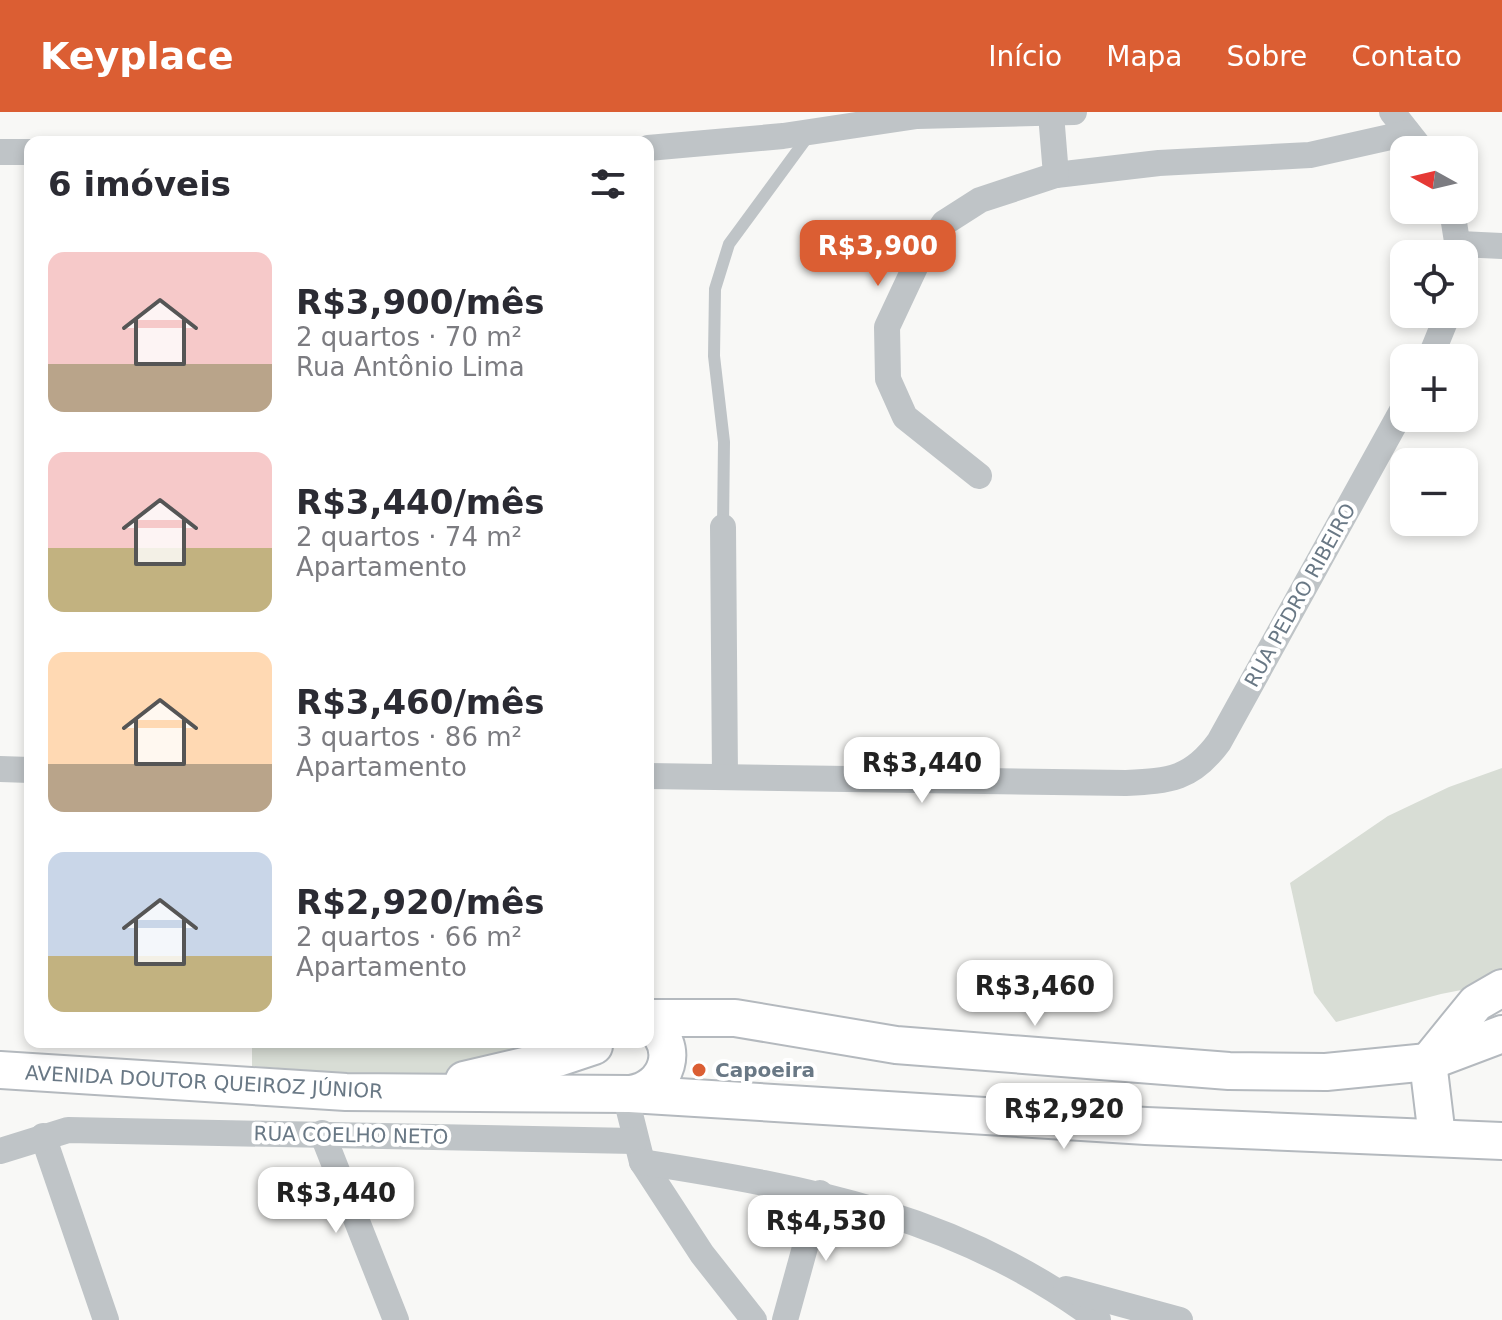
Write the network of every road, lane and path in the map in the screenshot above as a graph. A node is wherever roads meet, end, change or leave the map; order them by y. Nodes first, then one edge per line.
1 (1063, 113) edge
2 (811, 131) junction
3 (1407, 132) edge
4 (654, 147) edge
5 (0, 152) edge
6 (24, 152) edge
7 (1056, 175) junction
8 (1502, 246) edge
9 (1478, 248) edge
10 (1390, 432) edge
11 (979, 476) dead end
12 (723, 527) joint
13 (0, 769) edge
14 (24, 770) edge
15 (654, 776) edge
16 (725, 777) junction
17 (1502, 988) edge
18 (654, 1020) edge
19 (654, 1027) edge
20 (1502, 1034) edge
21 (584, 1048) edge
22 (595, 1048) edge
23 (1428, 1062) junction
24 (0, 1070) edge
25 (408, 1093) junction
26 (624, 1094) junction
27 (322, 1133) junction
28 (43, 1136) junction
29 (1437, 1137) junction
30 (1502, 1141) edge
31 (0, 1151) edge
32 (638, 1152) junction
33 (820, 1193) junction
34 (1051, 1285) junction
35 (106, 1320) edge
36 (396, 1320) edge
37 (754, 1320) edge
38 (785, 1320) edge
39 (1098, 1320) edge
40 (1180, 1320) edge

1 - 2 street
1 - 7 street
2 - 4 street
2 - 12 lane
3 - 7 street
5 - 6 street
7 - 11 street
8 - 9 street
10 - 16 street, RUA PEDRO RIBEIRO
12 - 16 street
13 - 14 street
15 - 16 street
17 - 23 main road
18 - 23 main road
19 - 26 main road
20 - 23 main road
21 - 25 main road, AVENIDA DOUTOR QUEIROZ JÚNIOR
22 - 26 main road
23 - 29 main road
24 - 25 main road, AVENIDA DOUTOR QUEIROZ JÚNIOR
25 - 26 main road, AVENIDA DOUTOR QUEIROZ JÚNIOR
26 - 29 main road, AVENIDA DOUTOR QUEIROZ JÚNIOR
26 - 32 street
27 - 28 street, RUA COELHO NETO
27 - 32 street, RUA COELHO NETO
27 - 36 street
28 - 31 street, RUA COELHO NETO
28 - 35 street
29 - 30 main road, AVENIDA DOUTOR QUEIROZ JÚNIOR
32 - 33 street, RUA COELHO NETO
32 - 37 street
33 - 34 street, RUA COELHO NETO
33 - 38 street
34 - 39 street
34 - 40 street

